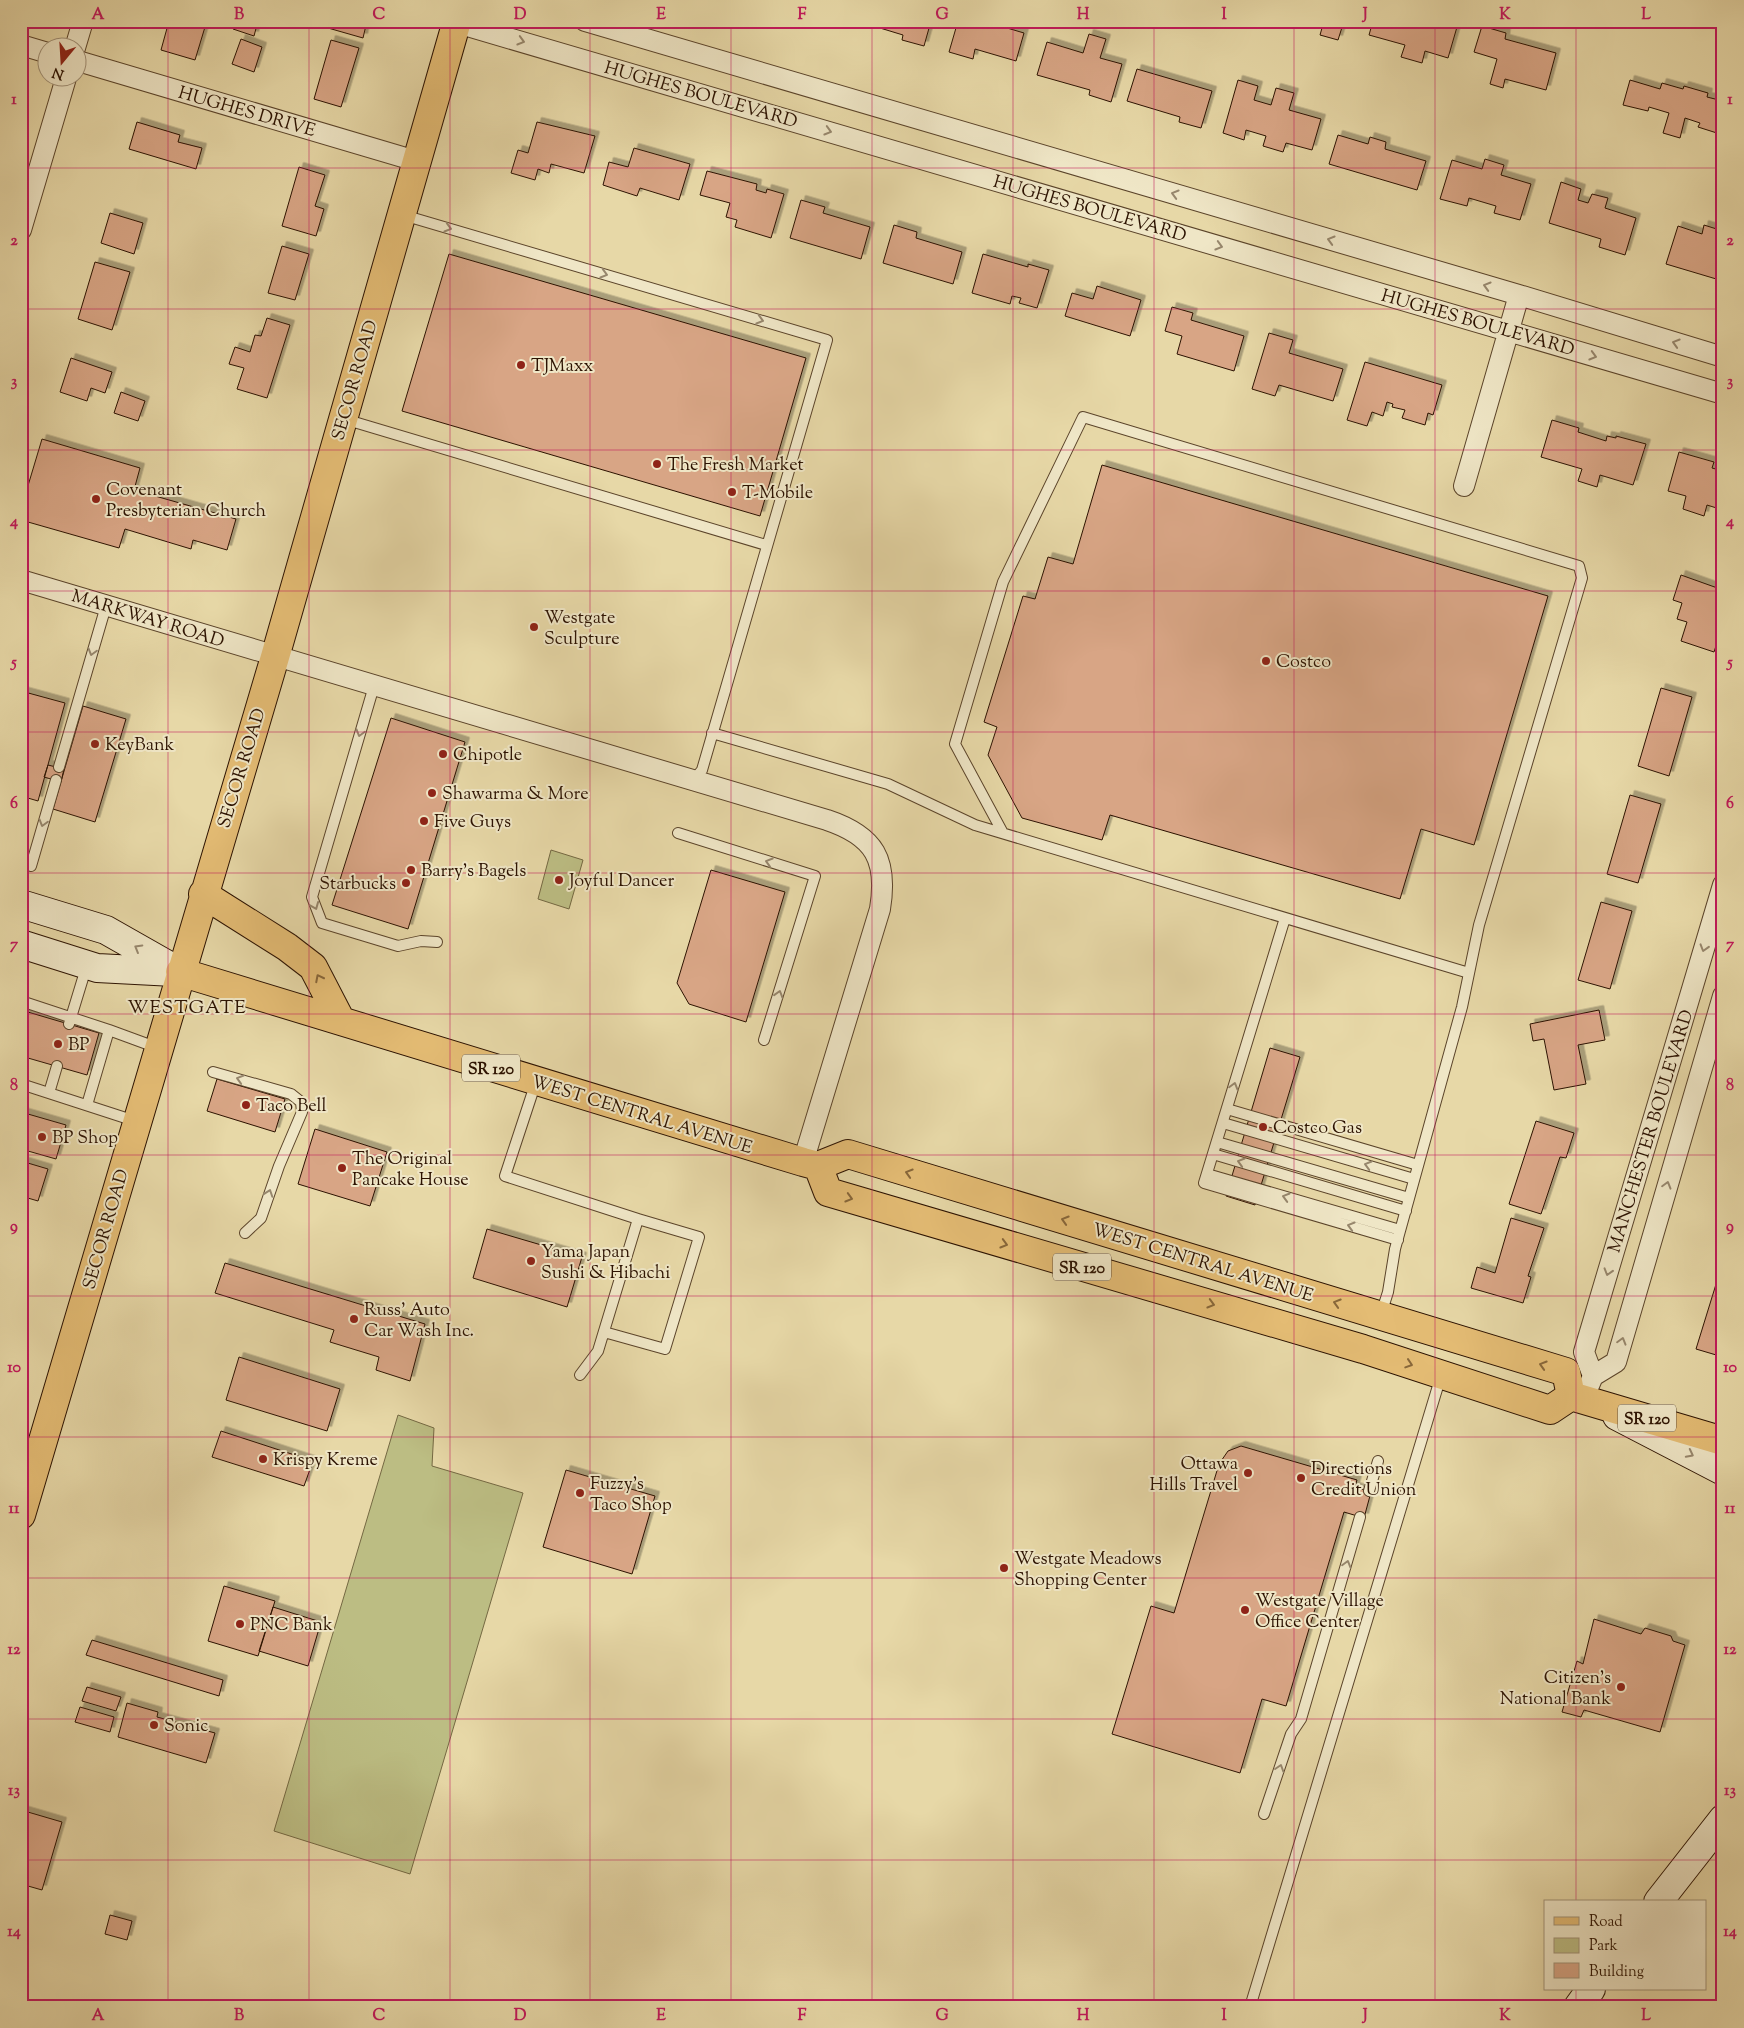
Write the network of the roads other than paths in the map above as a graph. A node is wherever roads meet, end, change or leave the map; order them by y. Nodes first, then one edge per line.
1 (82, 21) edge
2 (585, 21) edge
3 (457, 22) edge
4 (78, 38) edge
5 (21, 45) edge
6 (38, 50) edge
7 (88, 64) edge
8 (63, 88) edge
9 (416, 162) junction
10 (402, 214) junction
11 (21, 230) edge
12 (1519, 295) junction
13 (1508, 331) junction
14 (1723, 357) edge
15 (1723, 394) edge
16 (343, 418) junction
17 (1464, 486) dead end
18 (766, 545) junction
19 (21, 580) edge
20 (106, 606) junction
21 (275, 657) junction
22 (374, 686) junction
23 (712, 733) junction
24 (59, 768) dead end
25 (56, 780) dead end
26 (693, 781) junction
27 (1003, 833) junction
28 (678, 834) dead end
29 (30, 866) dead end
30 (1723, 885) edge
31 (203, 894) junction
32 (21, 904) edge
33 (1285, 918) junction
34 (437, 942) dead end
35 (21, 944) edge
36 (87, 965) junction
37 (180, 972) junction
38 (1469, 973) junction
39 (1723, 996) edge
40 (21, 1001) edge
41 (70, 1020) junction
42 (341, 1021) junction
43 (110, 1030) junction
44 (764, 1040) dead end
45 (158, 1048) junction
46 (57, 1066) dead end
47 (213, 1072) dead end
48 (536, 1082) junction
49 (21, 1084) edge
50 (49, 1093) junction
51 (87, 1105) junction
52 (1227, 1109) junction
53 (136, 1121) junction
54 (1223, 1123) junction
55 (1217, 1142) junction
56 (1213, 1154) junction
57 (810, 1164) junction
58 (1418, 1165) junction
59 (1414, 1179) junction
60 (1409, 1198) junction
61 (1406, 1211) junction
62 (638, 1219) junction
63 (245, 1233) dead end
64 (1399, 1235) junction
65 (1177, 1294) junction
66 (1380, 1316) junction
67 (604, 1332) junction
68 (580, 1375) dead end
69 (1441, 1375) junction
70 (1583, 1391) junction
71 (1723, 1441) edge
72 (1378, 1462) dead end
73 (1723, 1472) edge
74 (1368, 1491) dead end
75 (21, 1514) edge
76 (1360, 1517) dead end
77 (1264, 1814) dead end
78 (1723, 1819) edge
79 (1660, 1900) edge
80 (1590, 1990) edge
81 (1250, 2007) edge
82 (1578, 2007) edge

1 - 4 street
12 -> 2 street, HUGHES BOULEVARD
3 - 9 main road, SECOR ROAD
3 -> 13 street, HUGHES BOULEVARD
5 - 6 street
7 - 9 street, HUGHES DRIVE
8 - 11 street
9 - 10 main road, SECOR ROAD
10 - 16 main road, SECOR ROAD
10 -> 18 lane
12 - 13 street
14 -> 12 street, HUGHES BOULEVARD
13 -> 15 street, HUGHES BOULEVARD
13 - 17 street
16 - 18 lane
16 - 21 main road, SECOR ROAD
18 - 23 lane
19 - 20 street, MARKWAY ROAD
20 - 21 street, MARKWAY ROAD
20 -> 24 lane
21 - 22 street, MARKWAY ROAD
21 - 31 main road, SECOR ROAD
22 - 26 street, MARKWAY ROAD
22 -> 34 lane
23 - 26 lane
23 - 27 lane
25 -> 29 lane
26 - 57 street, MARKWAY ROAD
27 - 33 lane
27 - 38 lane
44 -> 28 lane
30 -> 70 street, MANCHESTER BOULEVARD
31 - 37 main road, SECOR ROAD
42 -> 31 main road
37 -> 32 main road, WEST CENTRAL AVENUE / SR 120
33 - 38 lane
52 -> 33 lane
35 - 36 main road, WEST CENTRAL AVENUE / SR 120
36 - 37 main road, WEST CENTRAL AVENUE / SR 120
36 - 41 lane
37 - 42 main road, WEST CENTRAL AVENUE / SR 120
37 - 45 main road, SECOR ROAD
38 - 58 lane
70 -> 39 street, MANCHESTER BOULEVARD
40 - 41 lane
41 - 43 lane
42 - 48 main road, WEST CENTRAL AVENUE / SR 120
43 - 45 lane
43 - 51 lane
45 - 53 main road, SECOR ROAD
46 - 50 lane
63 -> 47 lane
48 - 57 main road, WEST CENTRAL AVENUE / SR 120
48 - 62 lane
49 - 50 lane
50 - 51 lane
51 - 53 lane
52 - 54 lane
52 - 58 lane
53 - 75 main road, SECOR ROAD
54 - 55 lane
59 -> 54 lane
55 - 56 lane
55 - 60 lane
61 -> 56 lane
64 -> 56 lane
57 -> 65 main road, SR 120
66 -> 57 main road, WEST CENTRAL AVENUE
58 - 59 lane
59 - 60 lane
60 - 61 lane
61 - 64 lane
62 - 67 lane
62 - 67 lane
64 - 66 lane
65 - 66 main road
65 -> 69 main road, SR 120
70 -> 66 main road, WEST CENTRAL AVENUE
67 - 68 lane
69 - 70 main road, SR 120
69 - 81 lane
70 - 71 main road, SR 120
70 -> 73 main road
72 - 74 lane
77 -> 76 lane
78 - 79 main road
80 - 82 main road

